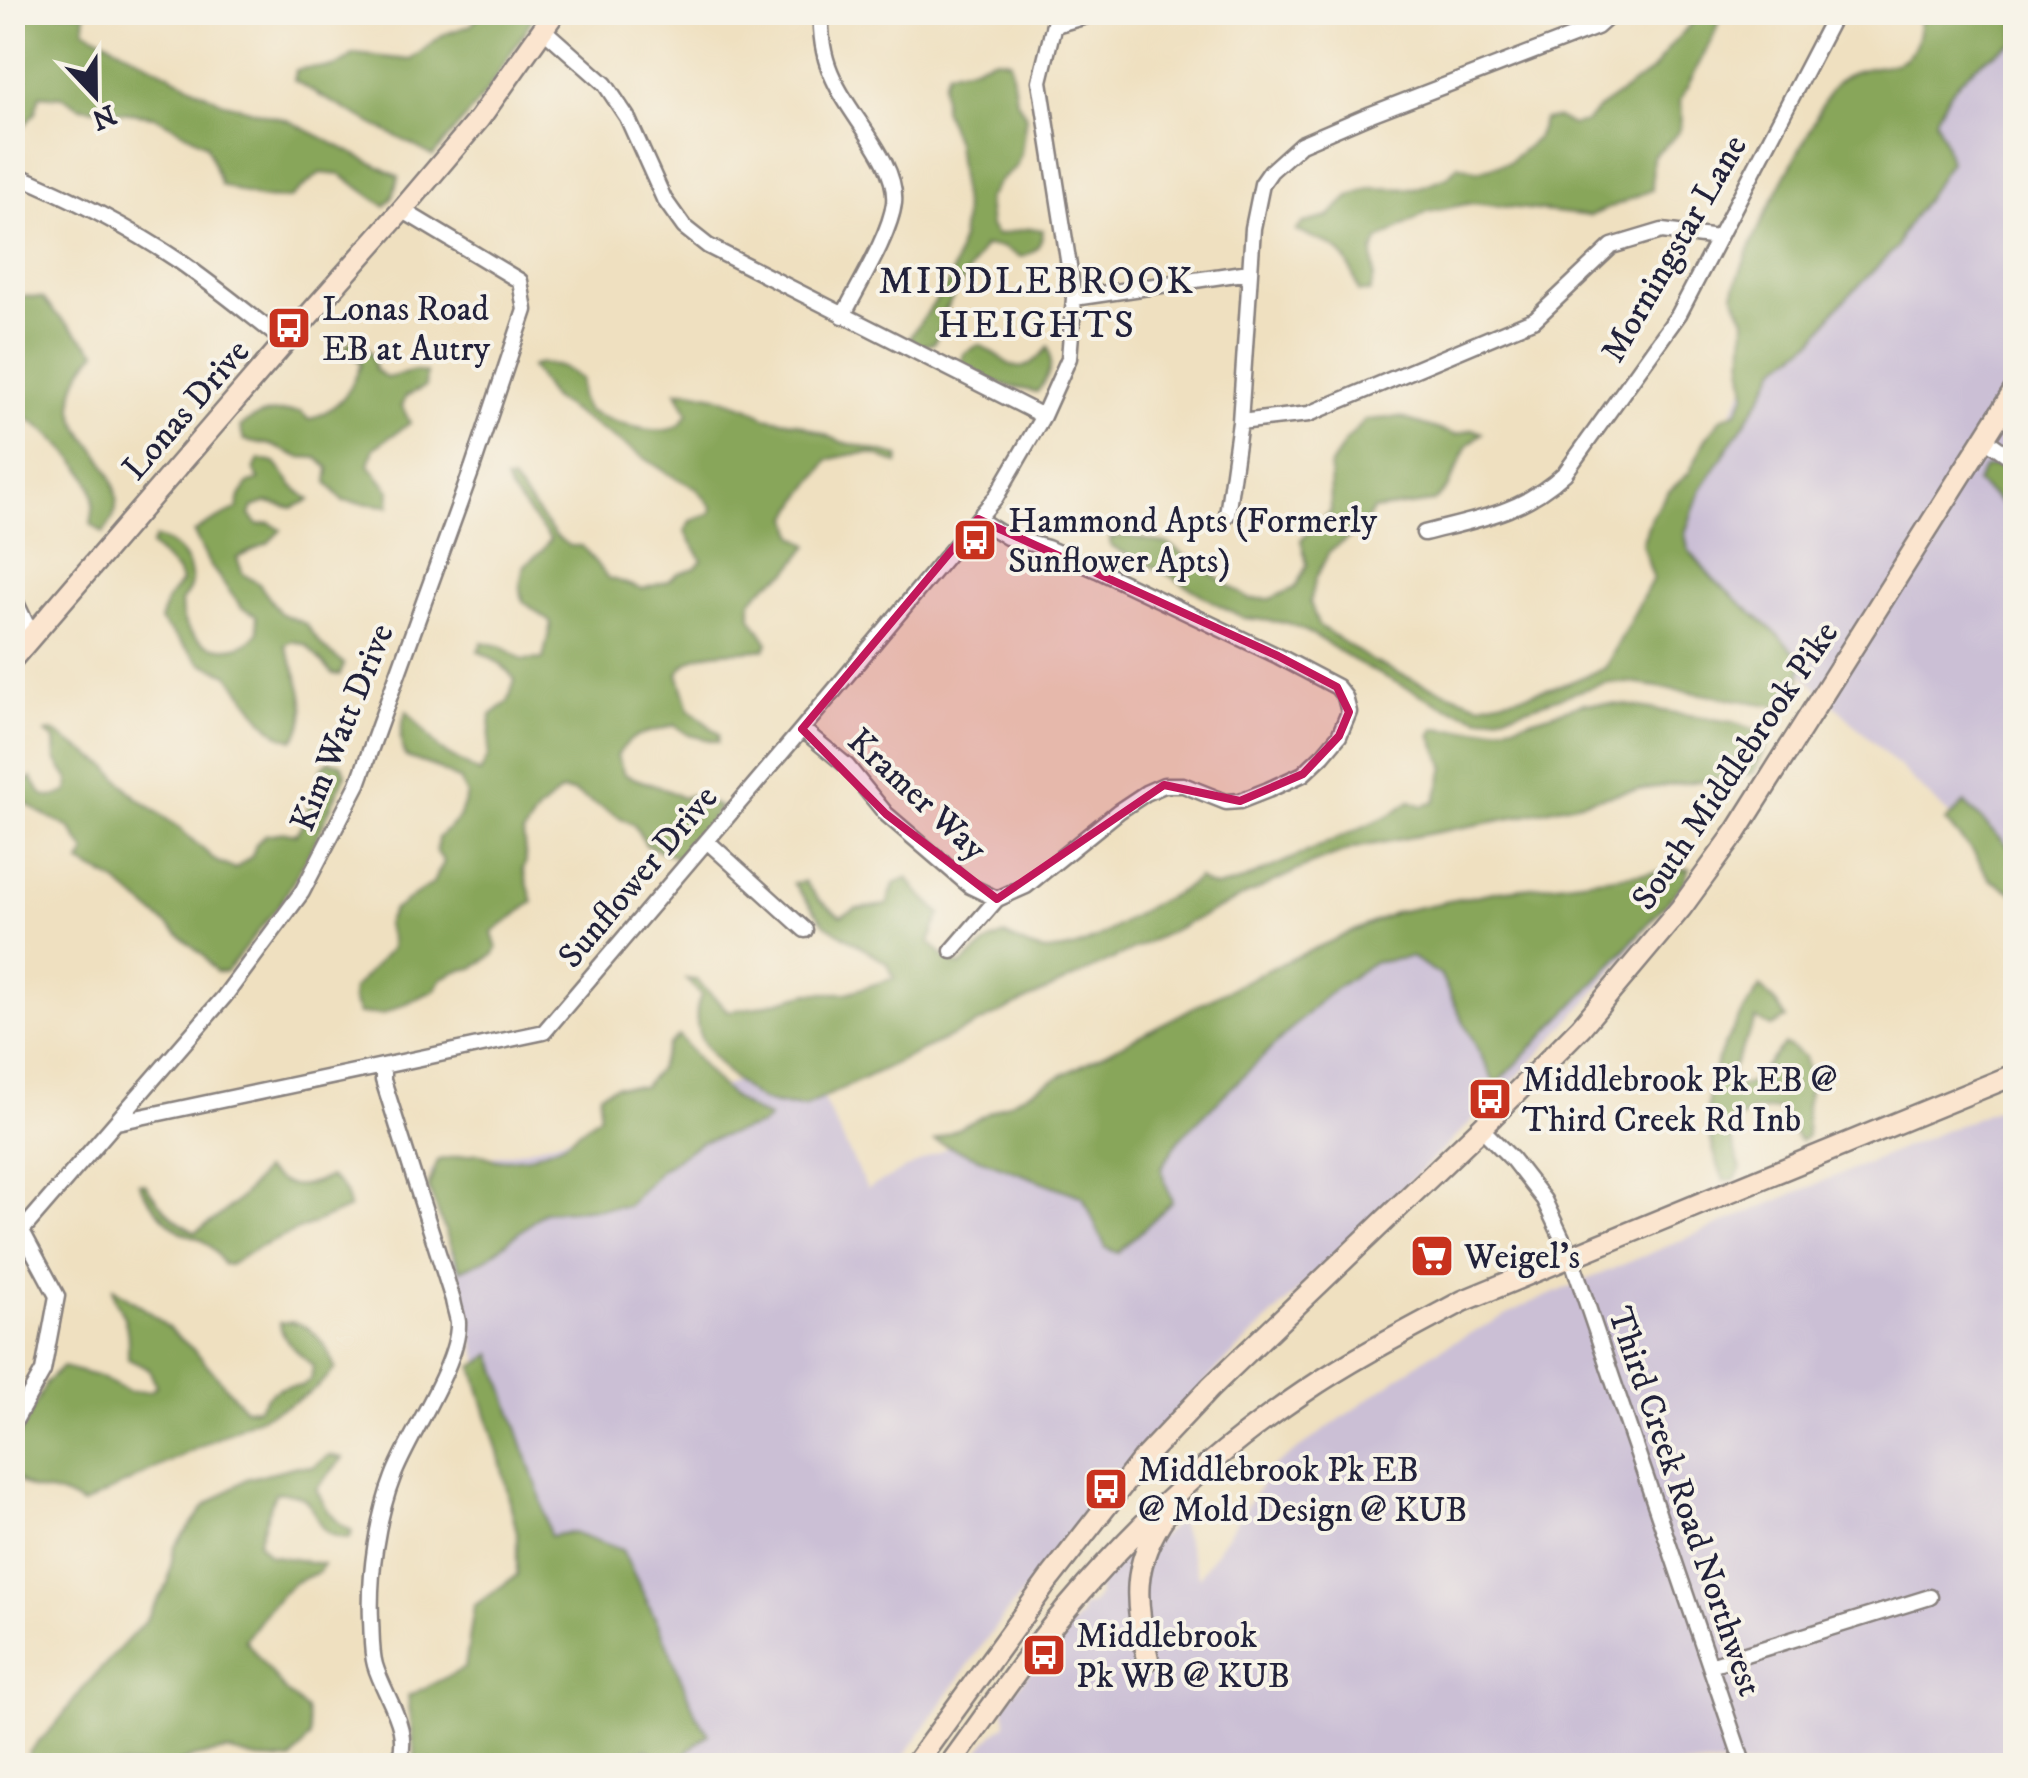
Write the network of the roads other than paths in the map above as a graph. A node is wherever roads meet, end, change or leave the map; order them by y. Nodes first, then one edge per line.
1 (821, 12) edge
2 (1100, 12) edge
3 (1614, 12) edge
4 (1836, 12) edge
5 (1056, 19) edge
6 (549, 21) edge
7 (12, 173) edge
8 (402, 210) junction
9 (1718, 238) junction
10 (1250, 272) junction
11 (1074, 298) junction
12 (843, 316) junction
13 (285, 342) junction
14 (2016, 388) edge
15 (1043, 416) junction
16 (1240, 422) junction
17 (1985, 439) junction
18 (2016, 461) edge
19 (1227, 515) dead end
20 (978, 519) junction
21 (1424, 532) dead end
22 (12, 594) edge
23 (32, 636) junction
24 (12, 659) edge
25 (802, 728) junction
26 (707, 841) junction
27 (997, 899) junction
28 (805, 930) dead end
29 (952, 951) dead end
30 (383, 1066) junction
31 (2016, 1074) edge
32 (118, 1122) junction
33 (1481, 1128) junction
34 (17, 1237) edge
35 (1570, 1257) junction
36 (12, 1426) edge
37 (1191, 1481) junction
38 (1930, 1597) dead end
39 (1148, 1659) dead end
40 (1710, 1666) junction
41 (397, 1766) edge
42 (914, 1766) edge
43 (949, 1766) edge
44 (1744, 1766) edge

1 - 12 street
2 - 5 street
3 - 10 street
4 - 9 street, Morningstar Lane
5 - 11 street, Sunflower Drive
6 - 8 main road, Lonas Drive
6 - 12 street
7 - 13 street
8 - 13 main road, Lonas Drive
8 - 32 street, Kim Watt Drive
9 - 16 street
9 - 21 street, Morningstar Lane
10 - 11 street
10 - 16 street
11 - 15 street, Sunflower Drive
12 - 15 street
13 - 23 main road, Lonas Drive
14 - 17 main road, South Middlebrook Pike
15 - 20 street, Sunflower Drive
16 - 19 street
17 - 18 street
17 - 33 main road, South Middlebrook Pike
20 - 25 street, Sunflower Drive
20 - 27 street
22 - 23 street
23 - 24 main road, Lonas Drive
25 - 26 street, Sunflower Drive
25 - 27 street, Kramer Way
26 - 28 street
26 - 30 street, Sunflower Drive
27 - 29 street
30 - 32 street, Sunflower Drive
30 - 41 street
31 - 35 main road
32 - 34 street, Kim Watt Drive
33 - 35 street, Third Creek Road Northwest
33 - 42 main road, South Middlebrook Pike
34 - 36 street
35 - 37 main road
35 - 40 street, Third Creek Road Northwest
37 - 39 main road
37 - 43 main road
38 - 40 street
40 - 44 street, Third Creek Road Northwest

